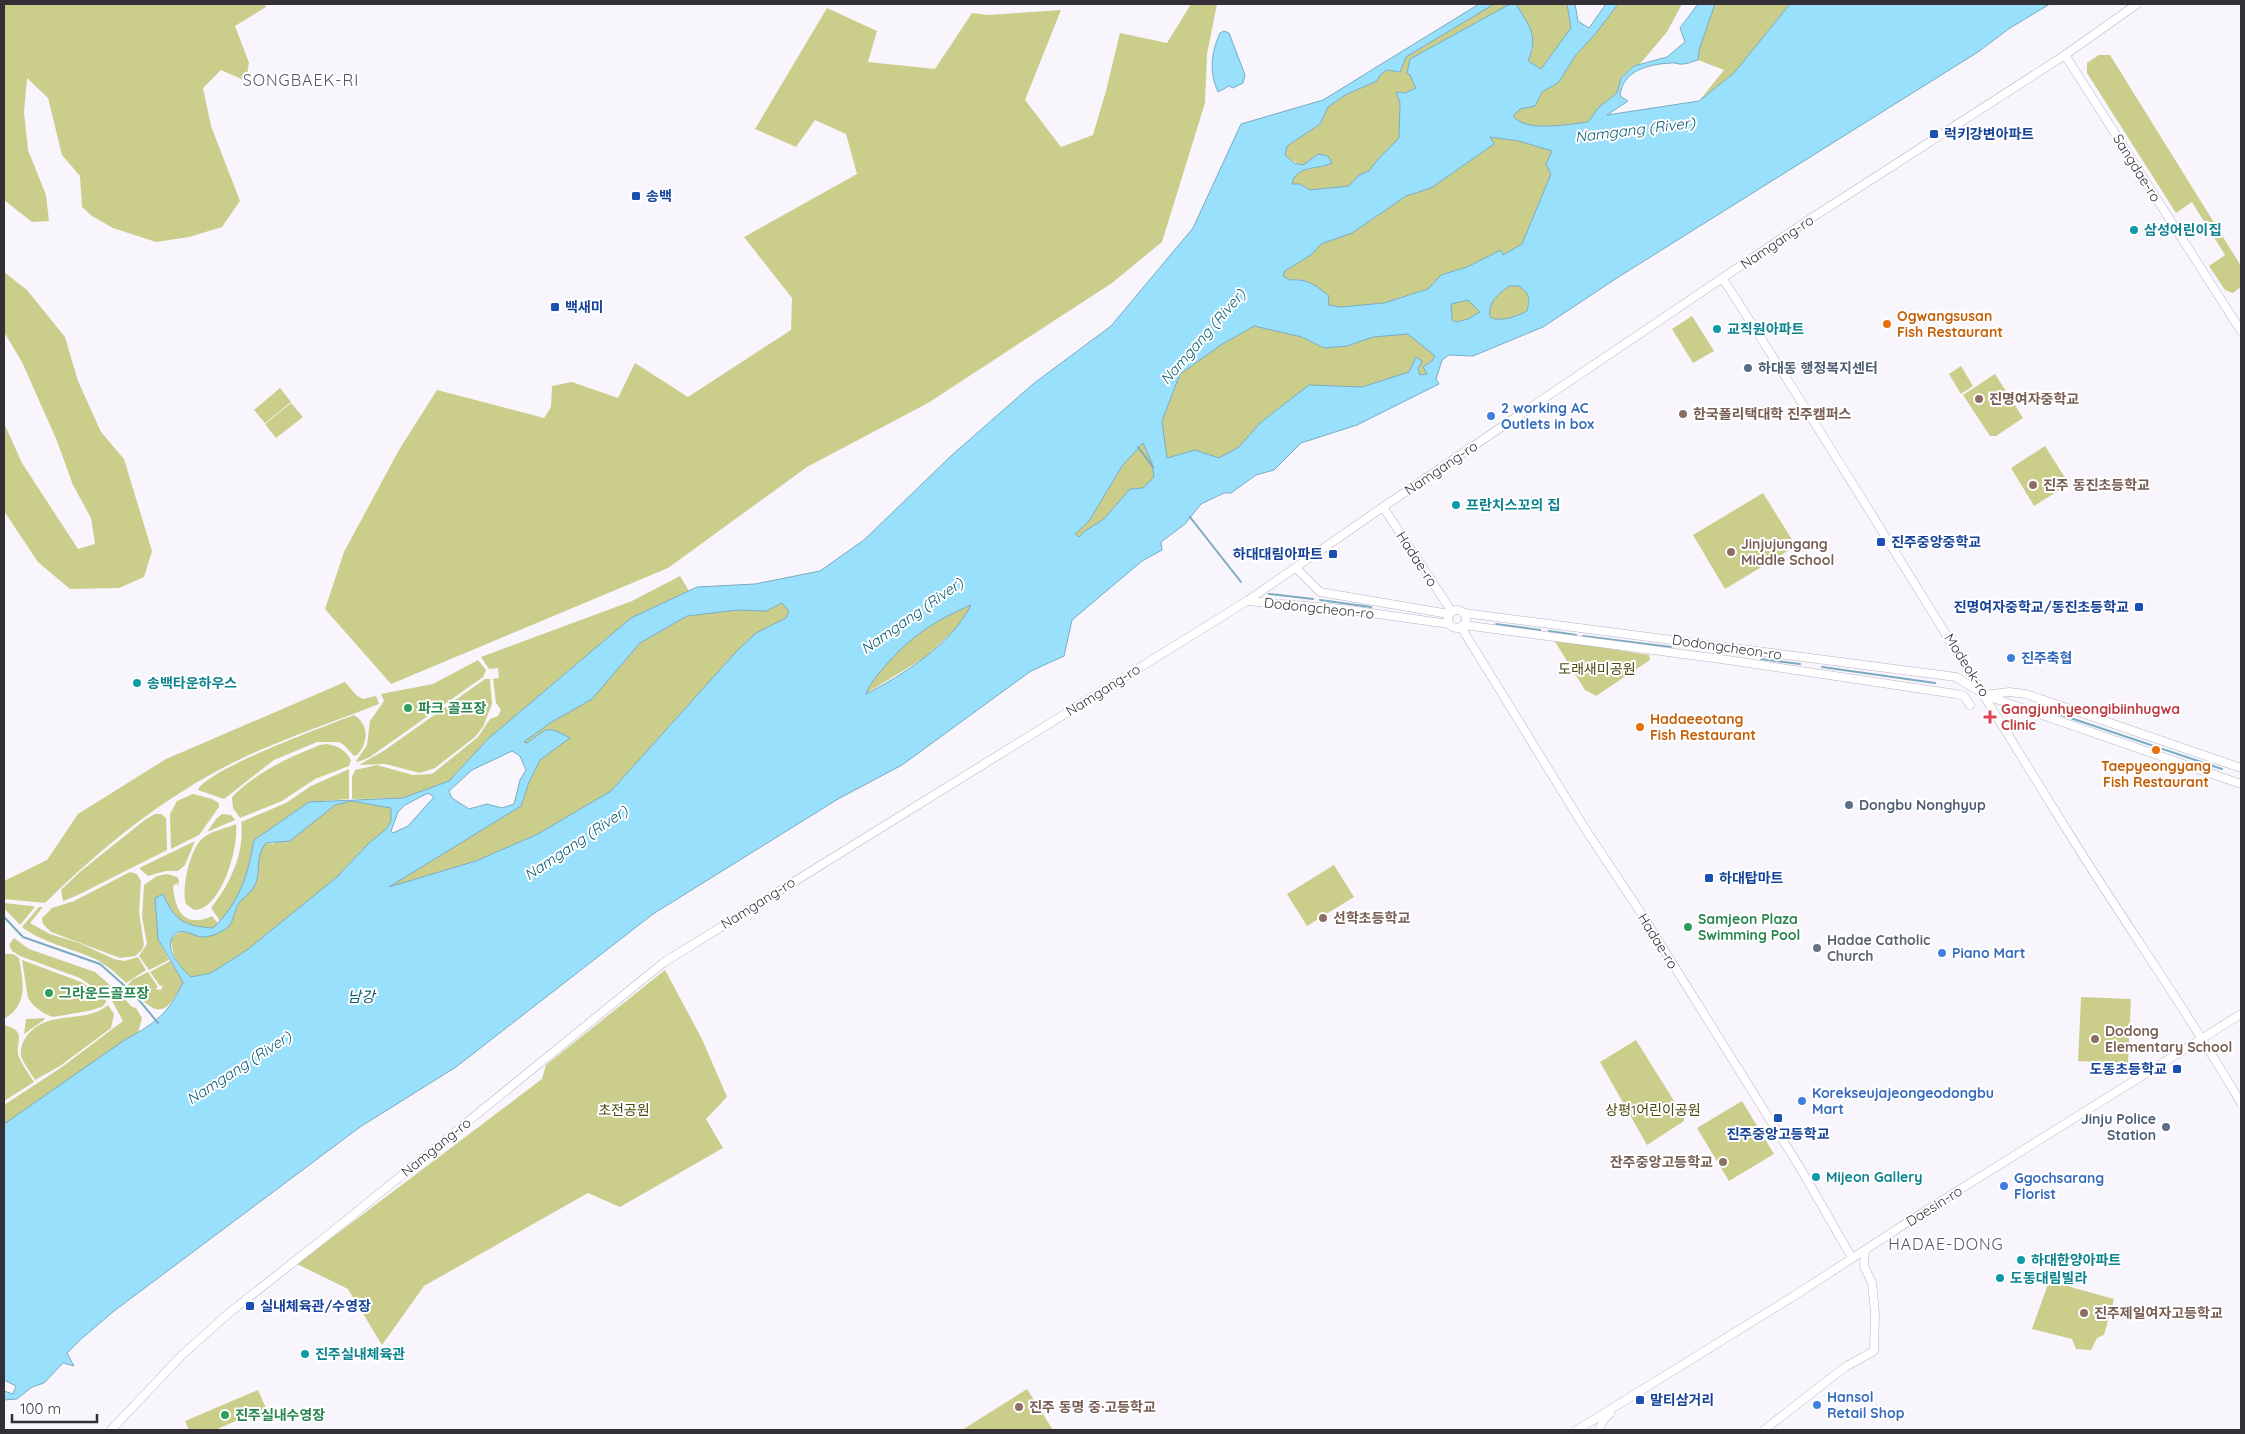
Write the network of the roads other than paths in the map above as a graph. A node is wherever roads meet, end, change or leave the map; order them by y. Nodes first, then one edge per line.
1 (2137, 4) edge
2 (2065, 56) junction
3 (1723, 279) junction
4 (2241, 331) edge
5 (1383, 507) junction
6 (1296, 568) junction
7 (1327, 594) junction
8 (1248, 601) junction
9 (1323, 608) junction
10 (1450, 613) junction
11 (1464, 613) junction
12 (1449, 624) junction
13 (1463, 626) junction
14 (1585, 629) junction
15 (1585, 641) junction
16 (1692, 643) junction
17 (1693, 655) junction
18 (1956, 677) junction
19 (1956, 694) junction
20 (2024, 694) junction
21 (1985, 695) junction
22 (1970, 705) dead end
23 (2015, 707) junction
24 (2223, 762) junction
25 (2241, 768) edge
26 (2218, 777) junction
27 (2241, 784) edge
28 (2241, 1014) edge
29 (2201, 1040) junction
30 (2241, 1103) edge
31 (1864, 1251) junction
32 (1852, 1258) junction
33 (1619, 1406) junction
34 (1582, 1429) edge
35 (111, 1430) edge
36 (1599, 1430) edge
37 (1764, 1430) edge

1 - 2 street, Namgang-ro
2 - 3 street, Namgang-ro
2 - 4 street, Sangdae-ro
3 - 5 street, Namgang-ro
3 - 21 street, Modeok-ro
5 - 6 street, Namgang-ro
5 - 10 street, Hadae-ro
6 - 7 street, Dodongcheon-ro
6 - 8 street, Namgang-ro
7 - 9 street
7 - 10 street, Dodongcheon-ro
8 - 9 street, Dodongcheon-ro
8 - 35 street, Namgang-ro
9 - 12 street, Dodongcheon-ro
10 - 11 street
10 - 12 street
11 - 13 street
11 - 14 street, Dodongcheon-ro
12 - 13 street
13 - 15 street, Dodongcheon-ro
13 - 32 street, Hadae-ro
14 - 15 street
14 - 16 street, Dodongcheon-ro
15 - 17 street, Dodongcheon-ro
16 - 17 street
16 - 18 street, Dodongcheon-ro
17 - 19 street, Dodongcheon-ro
18 - 19 street
18 - 21 street, Dodongcheon-ro
19 - 22 street
20 - 21 street
20 - 23 street
20 - 24 street
21 - 23 street, Dodongcheon-ro
21 - 29 street, Modeok-ro
23 - 26 street, Dodongcheon-ro
24 - 25 street
24 - 26 street
26 - 27 street, Dodongcheon-ro
28 - 29 street, Daesin-ro
29 - 30 street, Modeok-ro
29 - 31 street, Daesin-ro
31 - 32 street, Daesin-ro
31 - 37 street
32 - 33 street, Daesin-ro
33 - 34 street, Daesin-ro
33 - 36 street

